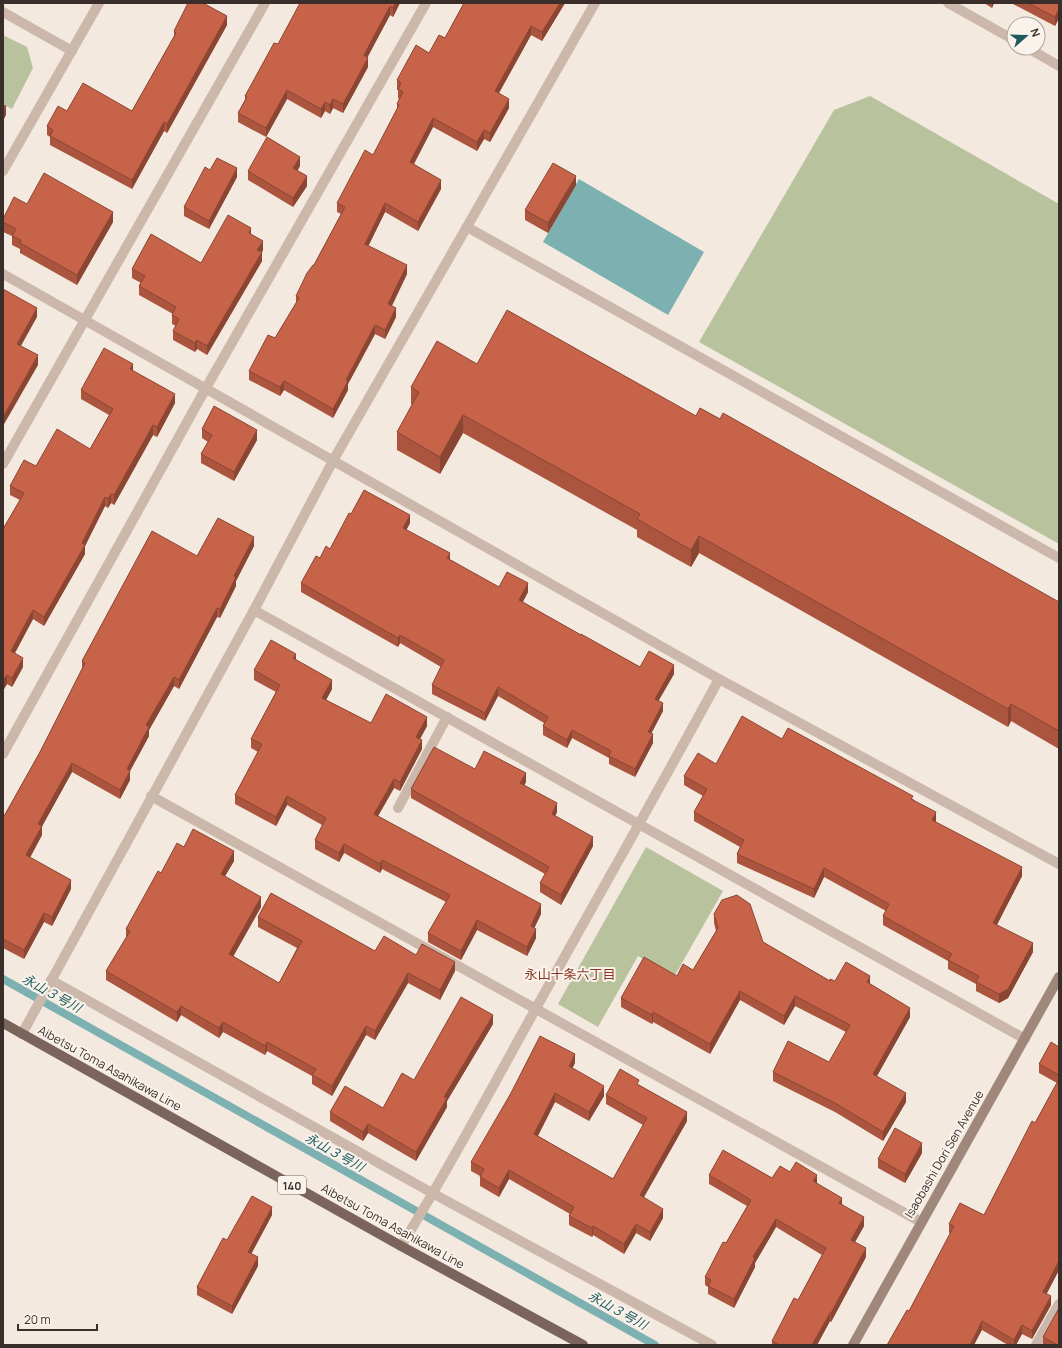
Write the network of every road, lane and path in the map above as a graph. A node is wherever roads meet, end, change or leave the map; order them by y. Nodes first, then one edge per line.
1 (99, 3) edge
2 (265, 3) edge
3 (426, 3) edge
4 (595, 3) edge
5 (948, 3) edge
6 (3, 12) edge
7 (1006, 36) edge
8 (72, 51) junction
9 (1044, 56) edge
10 (1058, 63) edge
11 (3, 171) edge
12 (467, 227) junction
13 (3, 274) edge
14 (84, 320) junction
15 (206, 388) junction
16 (334, 459) junction
17 (3, 464) edge
18 (1059, 558) edge
19 (254, 610) junction
20 (719, 679) junction
21 (446, 717) junction
22 (3, 754) edge
23 (151, 796) junction
24 (398, 808) dead end
25 (640, 825) junction
26 (1059, 864) edge
27 (1059, 977) edge
28 (51, 980) junction
29 (535, 1010) junction
30 (3, 1023) edge
31 (22, 1034) junction
32 (1026, 1039) junction
33 (431, 1198) junction
34 (921, 1222) junction
35 (401, 1246) junction
36 (1059, 1304) edge
37 (583, 1345) edge
38 (712, 1345) edge
39 (853, 1345) edge
40 (1036, 1345) edge

1 - 8 street
2 - 14 street
3 - 15 street
4 - 12 street
5 - 7 street
6 - 8 street
8 - 11 street
9 - 10 street
12 - 16 street
12 - 18 street
13 - 14 street
14 - 15 street
14 - 17 street
15 - 16 street
15 - 22 street
16 - 19 street
16 - 20 street
19 - 21 street
19 - 23 street
20 - 25 street
20 - 26 street
21 - 24 street
21 - 25 street
23 - 28 street
23 - 29 street
25 - 29 street
25 - 32 street
27 - 32 street, Isaobashi Dori Sen Avenue
28 - 31 street
28 - 33 street
29 - 33 street
29 - 34 street
30 - 31 main road, Aibetsu Toma Asahikawa Line / 140
31 - 35 main road, Aibetsu Toma Asahikawa Line / 140
32 - 34 street, Isaobashi Dori Sen Avenue
33 - 35 street
33 - 38 street
34 - 39 street, Isaobashi Dori Sen Avenue
35 - 37 main road, Aibetsu Toma Asahikawa Line / 140
36 - 40 street

